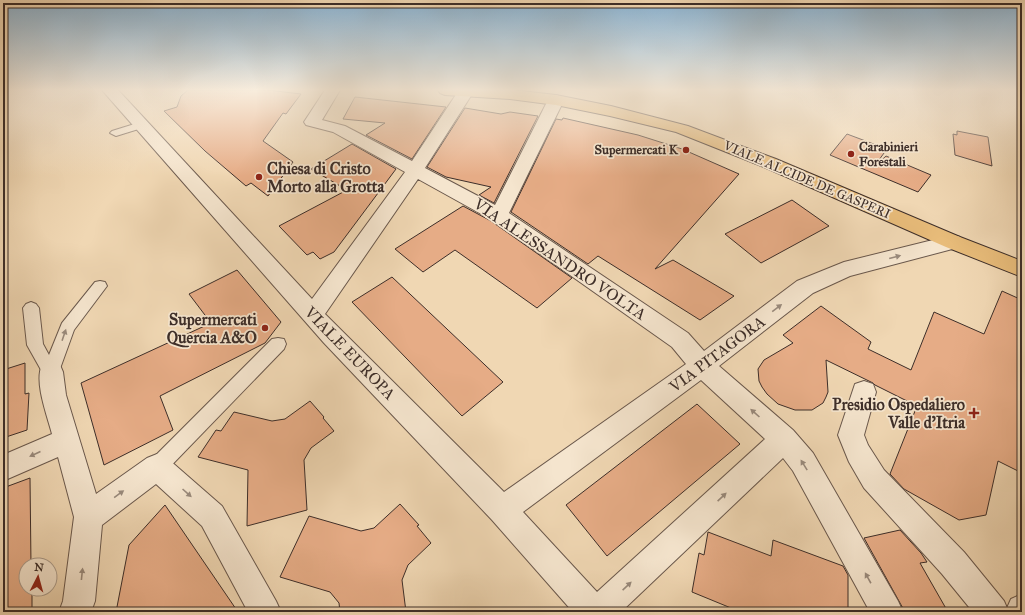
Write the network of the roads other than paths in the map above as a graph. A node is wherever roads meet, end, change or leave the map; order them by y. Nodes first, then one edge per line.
1 (135, 119) edge
2 (314, 119) edge
3 (448, 119) edge
4 (547, 119) edge
5 (641, 119) edge
6 (141, 125) junction
7 (116, 133) dead end
8 (416, 169) junction
9 (499, 215) junction
10 (953, 242) junction
11 (1022, 256) edge
12 (996, 258) junction
13 (1022, 269) edge
14 (100, 286) dead end
15 (31, 308) dead end
16 (312, 314) junction
17 (278, 344) dead end
18 (702, 366) junction
19 (51, 372) junction
20 (864, 392) dead end
21 (784, 439) junction
22 (66, 440) junction
23 (157, 467) junction
24 (3, 468) edge
25 (502, 510) junction
26 (88, 517) junction
27 (75, 612) edge
28 (264, 612) edge
29 (594, 612) edge
30 (598, 612) edge
31 (887, 612) edge
32 (993, 612) edge

1 - 6 street, VIALE EUROPA
2 - 8 street, VIA ALESSANDRO VOLTA
3 - 8 street
4 - 9 street
5 - 10 main road, VIALE ALCIDE DE GASPERI
6 - 7 lane
6 - 16 street, VIALE EUROPA
8 - 9 street, VIA ALESSANDRO VOLTA
8 - 16 street
9 - 18 street, VIA ALESSANDRO VOLTA
10 - 12 main road, VIALE ALCIDE DE GASPERI
18 -> 10 street, VIA PITAGORA
11 - 12 main road
12 - 13 main road, VIALE ALCIDE DE GASPERI
19 -> 14 lane
15 - 19 lane
16 - 25 street, VIALE EUROPA
17 - 23 lane
21 -> 18 street, VIA ALESSANDRO VOLTA
18 - 25 street, VIA PITAGORA
19 - 22 street
20 - 32 street
30 -> 21 street
31 -> 21 street, VIA ALESSANDRO VOLTA
22 -> 24 street
22 - 26 street
26 -> 23 street
23 -> 28 street
25 - 29 street, VIALE EUROPA
27 -> 26 street

